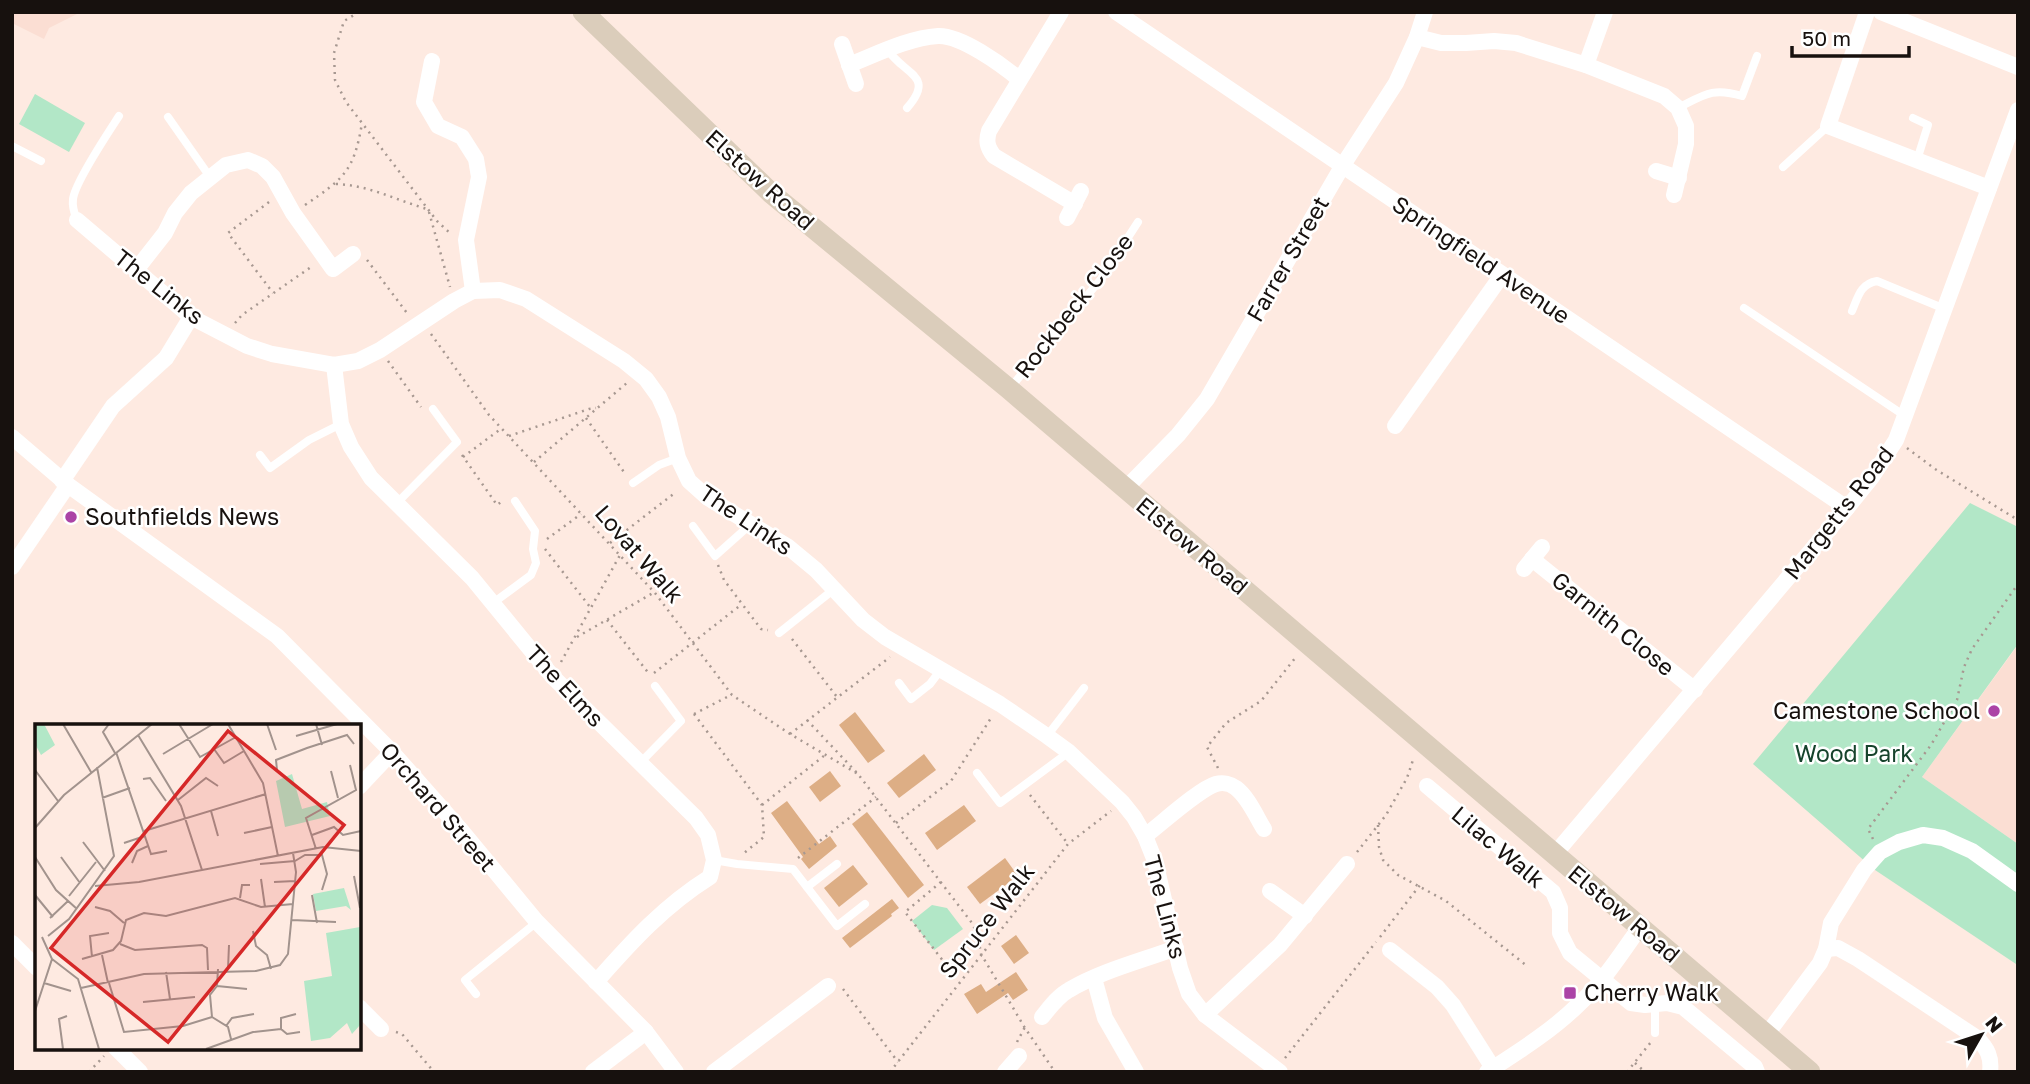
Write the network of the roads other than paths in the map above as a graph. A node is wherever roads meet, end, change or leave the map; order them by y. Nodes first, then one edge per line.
1 (583, 12) edge
2 (1061, 12) edge
3 (1116, 12) edge
4 (1425, 12) edge
5 (1605, 12) edge
6 (1867, 12) edge
7 (1881, 12) edge
8 (1417, 37) junction
9 (842, 44) dead end
10 (888, 50) junction
11 (1757, 56) dead end
12 (432, 61) dead end
13 (849, 65) junction
14 (1586, 65) junction
15 (2018, 67) edge
16 (1019, 79) junction
17 (856, 84) dead end
18 (907, 108) dead end
19 (1678, 108) junction
20 (2018, 110) edge
21 (119, 116) dead end
22 (168, 117) dead end
23 (1913, 118) dead end
24 (1828, 126) junction
25 (12, 146) edge
26 (41, 160) dead end
27 (1917, 160) junction
28 (1343, 165) junction
29 (1783, 167) dead end
30 (1656, 172) dead end
31 (210, 177) junction
32 (1679, 178) junction
33 (1989, 188) junction
34 (1674, 195) dead end
35 (1074, 205) dead end
36 (77, 220) joint
37 (1138, 222) dead end
38 (353, 254) road end
39 (136, 270) junction
40 (1502, 275) junction
41 (473, 290) junction
42 (1744, 308) dead end
43 (1945, 309) junction
44 (1852, 311) dead end
45 (191, 317) junction
46 (334, 365) junction
47 (1009, 389) junction
48 (433, 409) road end
49 (1905, 416) junction
50 (341, 424) junction
51 (1395, 426) dead end
52 (12, 437) edge
53 (260, 455) dead end
54 (678, 458) junction
55 (65, 483) junction
56 (634, 483) road end
57 (1125, 489) junction
58 (514, 501) road end
59 (396, 504) junction
60 (1847, 508) junction
61 (751, 524) junction
62 (693, 526) dead end
63 (1532, 558) dead end
64 (12, 567) edge
65 (833, 590) junction
66 (493, 603) junction
67 (782, 631) road end
68 (942, 668) junction
69 (899, 683) dead end
70 (655, 686) dead end
71 (1084, 688) dead end
72 (1695, 690) junction
73 (1047, 736) junction
74 (392, 752) junction
75 (1069, 752) junction
76 (640, 763) junction
77 (977, 774) dead end
78 (360, 786) edge
79 (1427, 786) dead end
80 (1264, 829) dead end
81 (1145, 836) junction
82 (1554, 855) junction
83 (715, 860) junction
84 (1351, 860) road end
85 (837, 864) dead end
86 (2018, 884) edge
87 (807, 887) junction
88 (1270, 891) dead end
89 (865, 904) dead end
90 (1305, 916) junction
91 (537, 922) junction
92 (1640, 927) junction
93 (12, 943) edge
94 (1176, 948) junction
95 (1826, 949) junction
96 (1390, 950) dead end
97 (35, 966) edge
98 (1094, 978) junction
99 (1603, 979) junction
100 (596, 982) junction
101 (828, 986) road end
102 (476, 994) dead end
103 (1655, 1004) junction
104 (360, 1008) edge
105 (1206, 1015) junction
106 (1042, 1017) dead end
107 (381, 1029) road end
108 (646, 1032) junction
109 (1655, 1033) road end
110 (1767, 1034) junction
111 (110, 1051) edge
112 (1019, 1056) road end
113 (1278, 1070) edge
114 (1490, 1070) edge
115 (140, 1072) edge
116 (593, 1072) edge
117 (676, 1072) edge
118 (714, 1072) edge
119 (1005, 1072) edge
120 (1136, 1072) edge
121 (1757, 1072) edge
122 (1810, 1072) edge
123 (1990, 1072) edge

1 - 47 street, Elstow Road
2 - 16 street
3 - 28 street, Springfield Avenue
4 - 8 street, Farrer Street
5 - 14 street
6 - 24 street
7 - 15 street
8 - 14 street
8 - 28 street, Farrer Street
9 - 13 street
10 - 13 street
10 - 16 street
10 - 18 lane
11 - 19 lane
12 - 41 street
13 - 17 street
14 - 19 street
16 - 35 street
19 - 32 street
20 - 33 street, Margetts Road
21 - 36 lane
22 - 31 lane
23 - 27 lane
24 - 27 street
24 - 29 lane
25 - 26 lane
27 - 33 street
28 - 40 street, Springfield Avenue
28 - 57 street, Farrer Street
30 - 32 street
31 - 38 street
31 - 39 street
32 - 34 street
33 - 43 street, Margetts Road
36 - 39 street, The Links
37 - 47 lane, Rockbeck Close
39 - 45 street, The Links
40 - 51 street
40 - 60 street, Springfield Avenue
41 - 46 street, The Links
41 - 54 street, The Links
42 - 49 lane
43 - 44 lane
43 - 49 street, Margetts Road
45 - 46 street, The Links
45 - 55 street
46 - 50 street, The Elms
47 - 57 street, Elstow Road
48 - 59 lane
49 - 60 street, Margetts Road
50 - 53 lane
50 - 59 street, The Elms
52 - 55 street, Orchard Street
54 - 56 lane
54 - 61 street, The Links
55 - 64 street
55 - 74 street, Orchard Street
57 - 82 street, Elstow Road
58 - 66 lane
59 - 66 street, The Elms
60 - 72 street, Margetts Road
61 - 62 lane
61 - 65 street, The Links
63 - 72 street, Garnith Close
65 - 67 lane
65 - 68 street, The Links
66 - 76 street, The Elms
68 - 69 lane
68 - 73 street, The Links
70 - 76 lane
71 - 73 lane
72 - 82 street, Margetts Road
73 - 75 street, The Links
74 - 78 street
74 - 91 street, Orchard Street
75 - 77 lane
75 - 81 street, The Links
76 - 83 street, The Elms
79 - 99 street, Lilac Walk
80 - 81 street
81 - 94 street, The Links
82 - 92 street, Elstow Road
83 - 87 lane
83 - 100 street
84 - 90 street
85 - 87 lane
86 - 95 street
87 - 89 lane
88 - 90 street
90 - 105 street
91 - 100 street, Orchard Street
91 - 102 lane
92 - 99 street
92 - 110 street, Elstow Road
93 - 97 street
94 - 98 street
94 - 105 street, The Links
95 - 110 street
95 - 123 street
96 - 114 street
98 - 106 street
98 - 120 street
99 - 103 street
99 - 114 street
100 - 108 street, Orchard Street
101 - 118 street
103 - 109 lane
103 - 121 street
104 - 107 street
105 - 113 street, The Links
108 - 116 street
108 - 117 street, Orchard Street
110 - 122 street, Elstow Road
111 - 115 street
112 - 119 street

